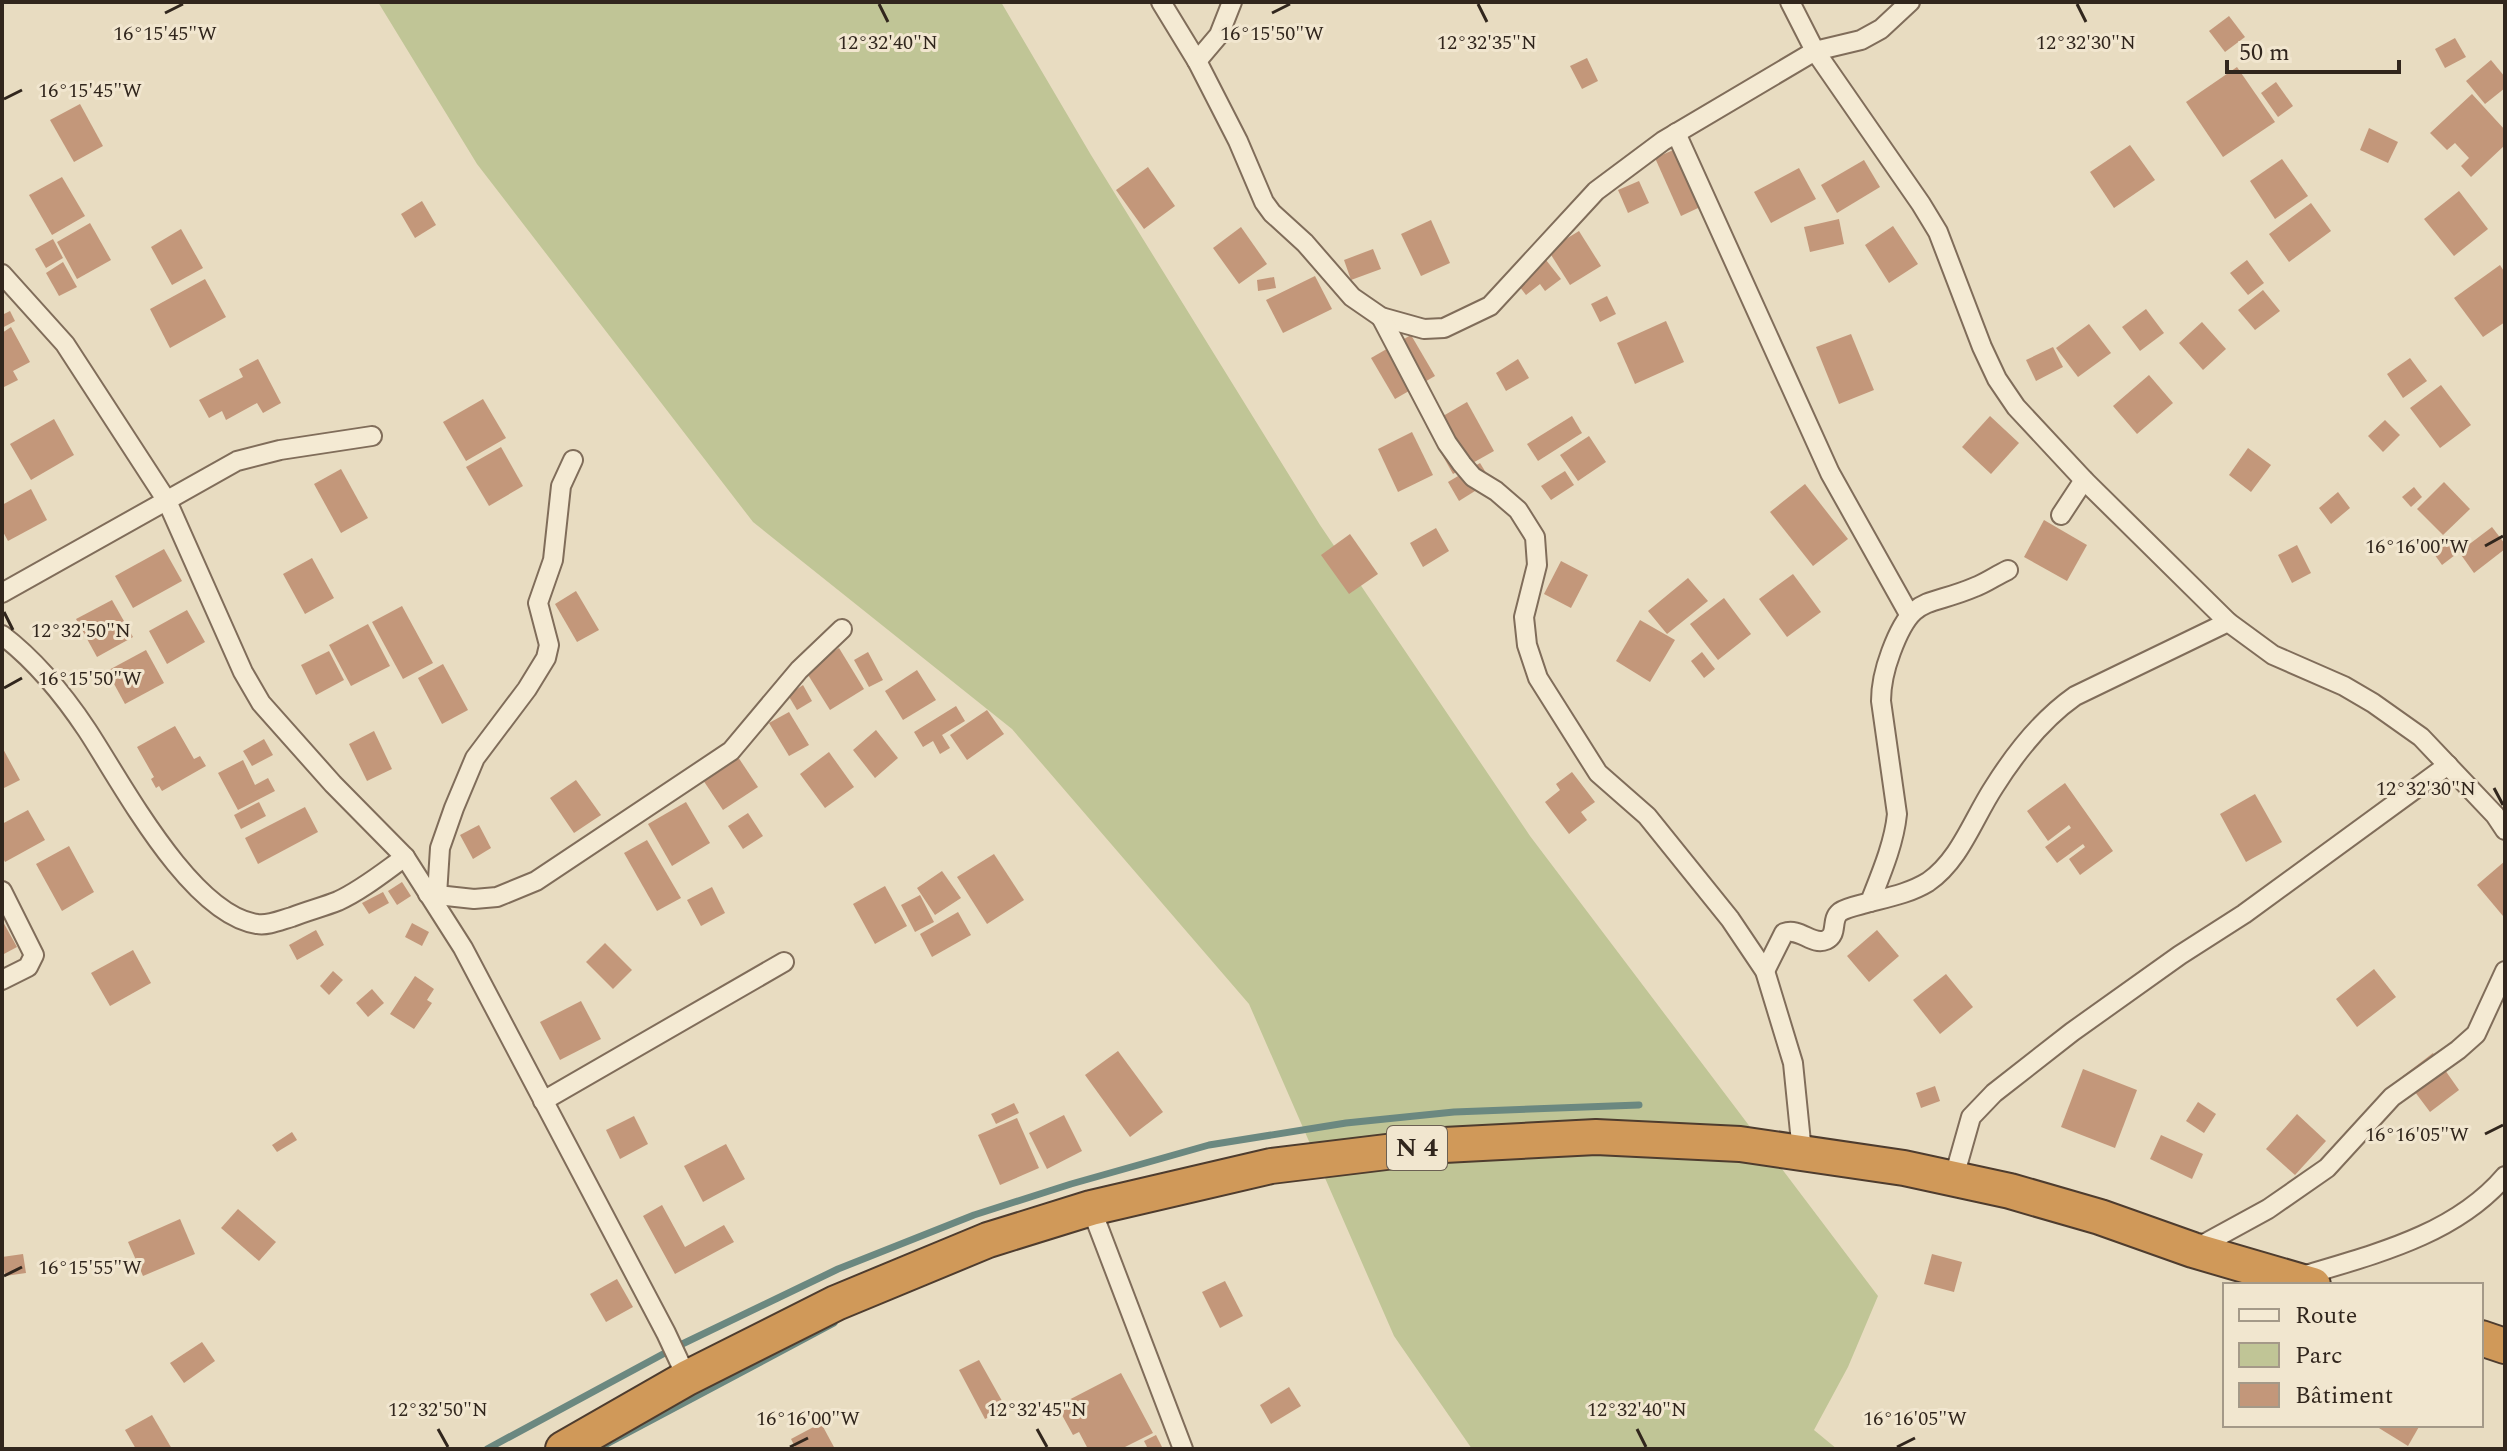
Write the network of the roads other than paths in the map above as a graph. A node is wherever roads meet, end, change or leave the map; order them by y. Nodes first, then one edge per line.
1 (1161, 2) edge
2 (1232, 2) edge
3 (1790, 2) edge
4 (1910, 2) edge
5 (1815, 51) junction
6 (1197, 61) junction
7 (1676, 133) junction
8 (2, 274) edge
9 (1381, 317) junction
10 (372, 436) dead end
11 (573, 460) dead end
12 (2084, 480) junction
13 (167, 501) junction
14 (2061, 515) dead end
15 (2008, 570) dead end
16 (2, 593) edge
17 (1909, 614) junction
18 (2228, 622) junction
19 (842, 629) dead end
20 (2, 635) edge
21 (2448, 765) junction
22 (2505, 830) edge
23 (405, 857) junction
24 (2, 891) edge
25 (433, 895) junction
26 (1870, 902) junction
27 (784, 962) dead end
28 (1765, 971) junction
29 (2505, 971) edge
30 (2, 980) edge
31 (543, 1101) junction
32 (1802, 1152) junction
33 (2505, 1176) edge
34 (1954, 1177) junction
35 (1091, 1208) junction
36 (2193, 1250) junction
37 (2302, 1282) edge
38 (2483, 1339) edge
39 (2505, 1346) edge
40 (687, 1378) junction
41 (563, 1449) edge
42 (1183, 1449) edge

1 - 6 street
2 - 6 street
3 - 5 street
4 - 5 street
5 - 7 street
5 - 12 street
6 - 9 street
7 - 9 street
7 - 17 street
8 - 13 street
9 - 28 street
10 - 13 street
11 - 25 street
12 - 14 street
12 - 18 street
13 - 16 street
13 - 23 street
15 - 17 street
17 - 26 street
18 - 21 street
18 - 26 street
19 - 25 street
20 - 23 street
21 - 22 street
21 - 34 street
23 - 25 street
24 - 30 street
25 - 31 street
26 - 28 street
27 - 31 street
28 - 32 street
29 - 36 street
31 - 40 street
32 - 34 highway, N 4
32 - 35 highway, N 4
33 - 37 street
34 - 36 highway, N 4
35 - 40 highway, N 4
35 - 42 street
36 - 37 highway, N 4
38 - 39 highway
40 - 41 highway, N 4

